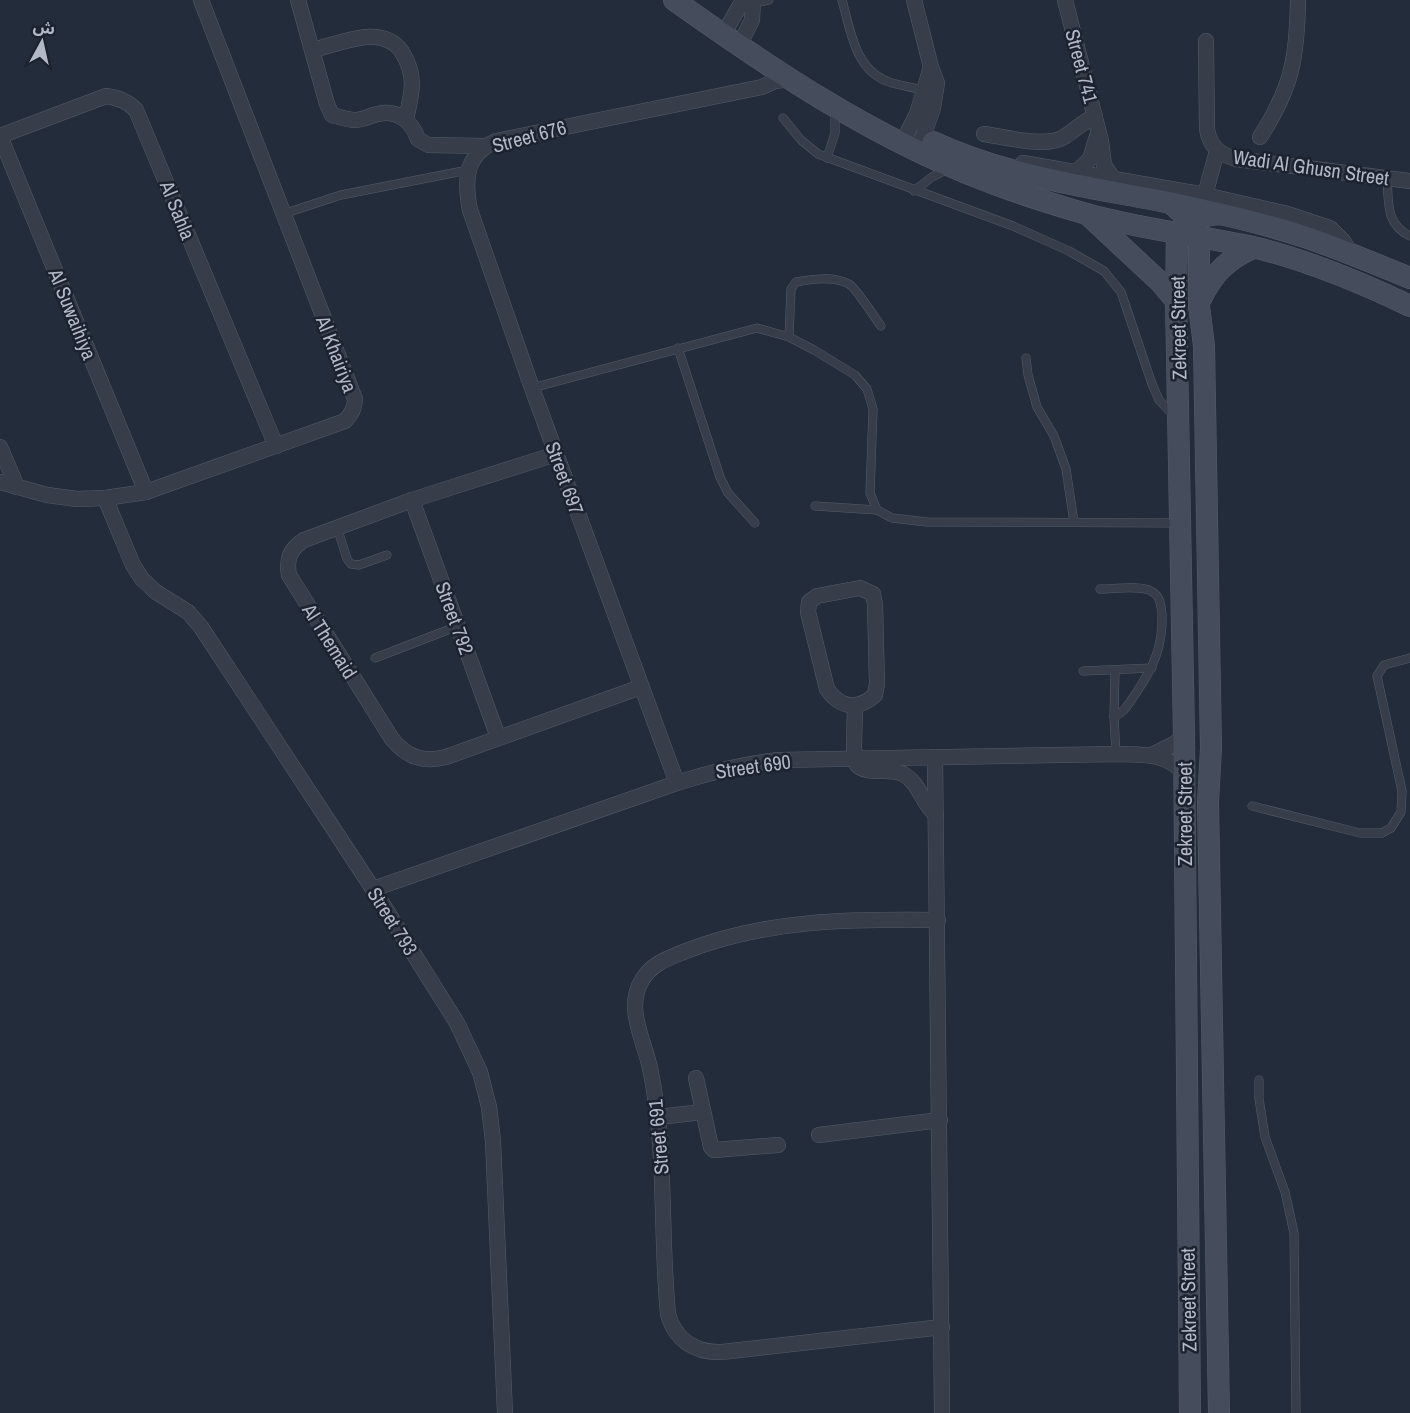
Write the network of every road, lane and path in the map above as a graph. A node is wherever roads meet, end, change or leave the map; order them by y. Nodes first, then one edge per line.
1 (201, 0) edge
2 (298, 0) edge
3 (685, 0) edge
4 (842, 0) edge
5 (914, 0) edge
6 (1065, 0) edge
7 (1298, 0) edge
8 (755, 1) edge
9 (733, 37) junction
10 (1206, 41) dead end
11 (312, 50) junction
12 (763, 62) junction
13 (931, 68) junction
14 (790, 79) junction
15 (752, 89) junction
16 (924, 90) junction
17 (834, 107) junction
18 (1095, 116) junction
19 (783, 118) dead end
20 (406, 119) junction
21 (1097, 133) junction
22 (984, 134) dead end
23 (0, 136) edge
24 (1260, 137) dead end
25 (912, 140) junction
26 (1041, 142) junction
27 (486, 146) junction
28 (1217, 151) junction
29 (827, 158) junction
30 (974, 159) junction
31 (1038, 166) junction
32 (953, 167) junction
33 (468, 170) junction
34 (1075, 173) junction
35 (1387, 178) junction
36 (1113, 180) junction
37 (1410, 181) edge
38 (914, 191) junction
39 (1205, 195) junction
40 (1171, 203) junction
41 (283, 214) junction
42 (1087, 214) junction
43 (1221, 214) junction
44 (1189, 231) junction
45 (1410, 236) edge
46 (1253, 248) junction
47 (1352, 254) junction
48 (1410, 278) edge
49 (1176, 301) junction
50 (1199, 302) junction
51 (1410, 306) edge
52 (881, 326) dead end
53 (789, 337) junction
54 (678, 348) junction
55 (1026, 358) dead end
56 (532, 388) junction
57 (1179, 421) junction
58 (276, 446) junction
59 (0, 447) edge
60 (556, 454) junction
61 (0, 482) edge
62 (17, 487) junction
63 (146, 492) junction
64 (105, 498) junction
65 (412, 500) junction
66 (815, 506) dead end
67 (877, 510) junction
68 (1074, 522) junction
69 (755, 524) dead end
70 (1180, 524) junction
71 (337, 528) junction
72 (387, 555) dead end
73 (1100, 589) dead end
74 (458, 626) junction
75 (375, 658) dead end
76 (1410, 658) edge
77 (1152, 668) junction
78 (1115, 670) junction
79 (1083, 671) dead end
80 (641, 687) junction
81 (855, 706) junction
82 (1114, 717) junction
83 (1184, 736) junction
84 (498, 737) junction
85 (1116, 754) junction
86 (1152, 755) junction
87 (935, 757) junction
88 (854, 758) junction
89 (1184, 773) junction
90 (677, 783) junction
91 (1252, 806) dead end
92 (936, 815) junction
93 (374, 889) junction
94 (938, 920) junction
95 (696, 1078) dead end
96 (1258, 1080) dead end
97 (703, 1112) junction
98 (658, 1117) junction
99 (940, 1120) junction
100 (819, 1135) dead end
101 (778, 1145) dead end
102 (942, 1327) junction
103 (505, 1413) edge
104 (942, 1413) edge
105 (1190, 1413) edge
106 (1220, 1413) edge
107 (1296, 1413) edge

1 - 41 street, Al Khairiya
2 - 11 street
3 - 9 street
4 - 16 lane
5 - 13 street
6 - 18 street, Street 741
7 - 24 street
8 - 9 street
9 - 12 street
9 - 25 street
10 - 28 street, Wadi Al Ghusn Street
11 - 20 street
11 - 20 street
12 - 14 street
12 - 15 street
13 - 16 street
13 - 25 street
14 - 15 street, Street 676
14 - 17 street
15 - 27 street, Street 676
16 - 25 street
17 - 25 street
17 - 29 lane
18 - 21 street, Street 741
18 - 26 street
19 - 29 lane
20 - 27 street
21 - 34 street, Street 741
21 - 36 street, Street 741
22 - 26 street
23 - 58 street, Al Sahla
23 - 63 street, Al Suwaihiya
25 - 30 street
25 - 32 street
26 - 31 street
27 - 33 street, Street 676
28 - 35 street, Wadi Al Ghusn Street
28 - 39 street
29 - 38 lane
30 - 31 street
30 - 40 street
31 - 34 street
32 - 38 lane
32 - 42 street
33 - 41 lane
33 - 56 street, Street 697
34 - 36 street
35 - 37 street, Wadi Al Ghusn Street
35 - 45 lane
36 - 39 street
38 - 57 lane
39 - 47 street
40 - 43 street
40 - 44 street
41 - 58 street, Al Khairiya
42 - 44 street
42 - 49 street
43 - 44 street
43 - 47 street
44 - 46 street
44 - 49 street, Zekreet Street
44 - 50 street, Zekreet Street
46 - 50 street
46 - 51 street
47 - 48 street
49 - 57 street, Zekreet Street
50 - 106 street, Zekreet Street
52 - 53 lane
53 - 54 lane
53 - 67 lane
54 - 56 lane
54 - 69 lane
55 - 68 lane
56 - 60 street, Street 697
57 - 70 street, Zekreet Street
58 - 63 street, Al Khairiya
59 - 62 street
60 - 65 street, Al Themaid
60 - 80 street, Street 697
61 - 62 street, Al Khairiya
62 - 64 street, Al Khairiya
63 - 64 street, Al Khairiya
64 - 93 street, Street 793
65 - 71 street, Al Themaid
65 - 74 street, Street 792
66 - 67 lane
67 - 68 lane
68 - 70 lane
70 - 83 street, Zekreet Street
71 - 72 lane
71 - 84 street, Al Themaid
73 - 77 lane
74 - 75 lane
74 - 84 street, Street 792
76 - 91 lane
77 - 78 lane
77 - 82 lane
78 - 79 lane
78 - 82 lane
80 - 84 street, Al Themaid
80 - 90 street, Street 697
81 - 81 street
81 - 88 street
82 - 85 lane
83 - 86 street
83 - 89 street, Zekreet Street
85 - 86 street, Street 690
85 - 87 street, Street 690
86 - 89 street, Street 690
87 - 88 street, Street 690
87 - 92 street
88 - 90 street, Street 690
88 - 92 street
89 - 105 street, Zekreet Street
90 - 93 street, Street 690
92 - 94 street
93 - 103 street, Street 793
94 - 98 street, Street 691
94 - 99 street
95 - 97 street
96 - 107 lane
97 - 98 street
97 - 101 street
98 - 102 street, Street 691
99 - 100 street
99 - 102 street
102 - 104 street

